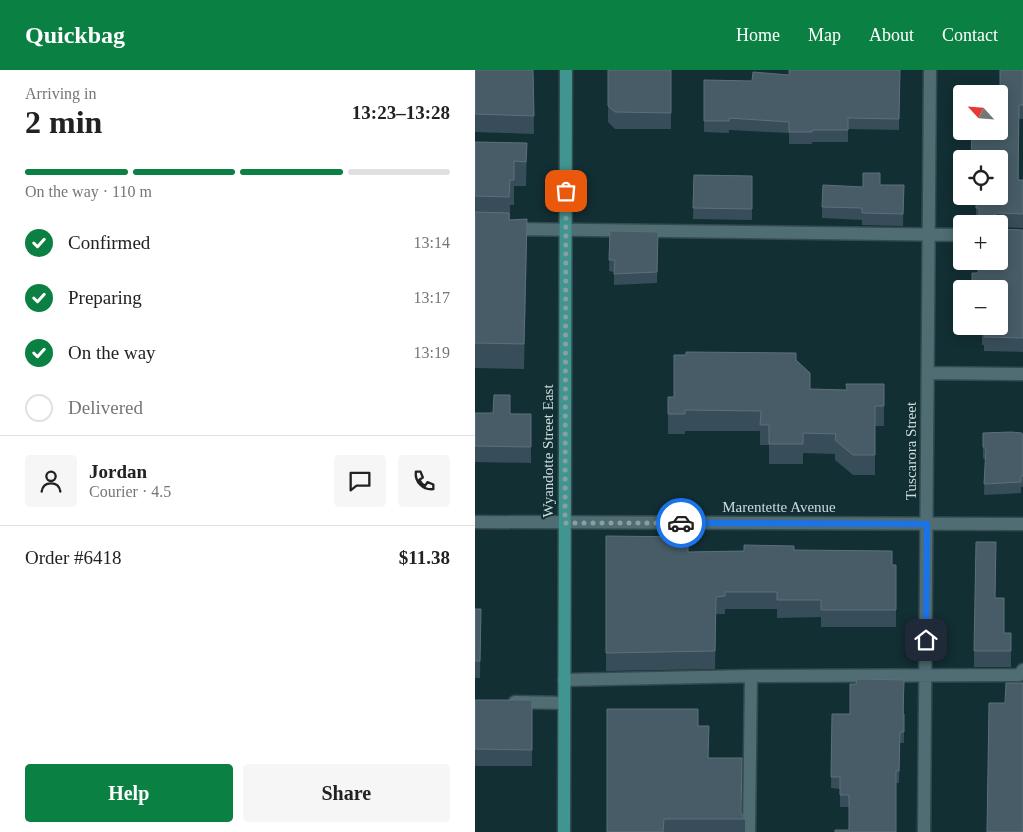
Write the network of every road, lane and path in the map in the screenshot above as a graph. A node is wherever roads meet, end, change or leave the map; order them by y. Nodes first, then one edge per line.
1 (566, 70) edge
2 (930, 70) edge
3 (502, 229) edge
4 (565, 230) junction
5 (929, 234) junction
6 (953, 235) edge
7 (928, 373) junction
8 (1023, 374) edge
9 (475, 522) edge
10 (565, 523) junction
11 (927, 524) junction
12 (1023, 524) edge
13 (1023, 670) edge
14 (751, 676) junction
15 (926, 676) junction
16 (564, 680) junction
17 (505, 702) edge
18 (564, 703) junction
19 (564, 832) edge
20 (749, 832) edge
21 (924, 832) edge

1 - 4 main road, Wyandotte Street East
2 - 5 street, Tuscarora Street
3 - 4 street
4 - 5 street
4 - 10 main road, Wyandotte Street East
5 - 6 street
5 - 7 street, Tuscarora Street
7 - 8 street
7 - 11 street, Tuscarora Street
9 - 10 street, Marentette Avenue
10 - 11 street, Marentette Avenue
10 - 16 main road, Wyandotte Street East
11 - 12 street, Marentette Avenue
11 - 15 street, Tuscarora Street
13 - 15 street
14 - 15 street
14 - 16 street
14 - 20 street
15 - 21 street, Tuscarora Street
16 - 18 main road, Wyandotte Street East
17 - 18 street
18 - 19 main road, Wyandotte Street East

